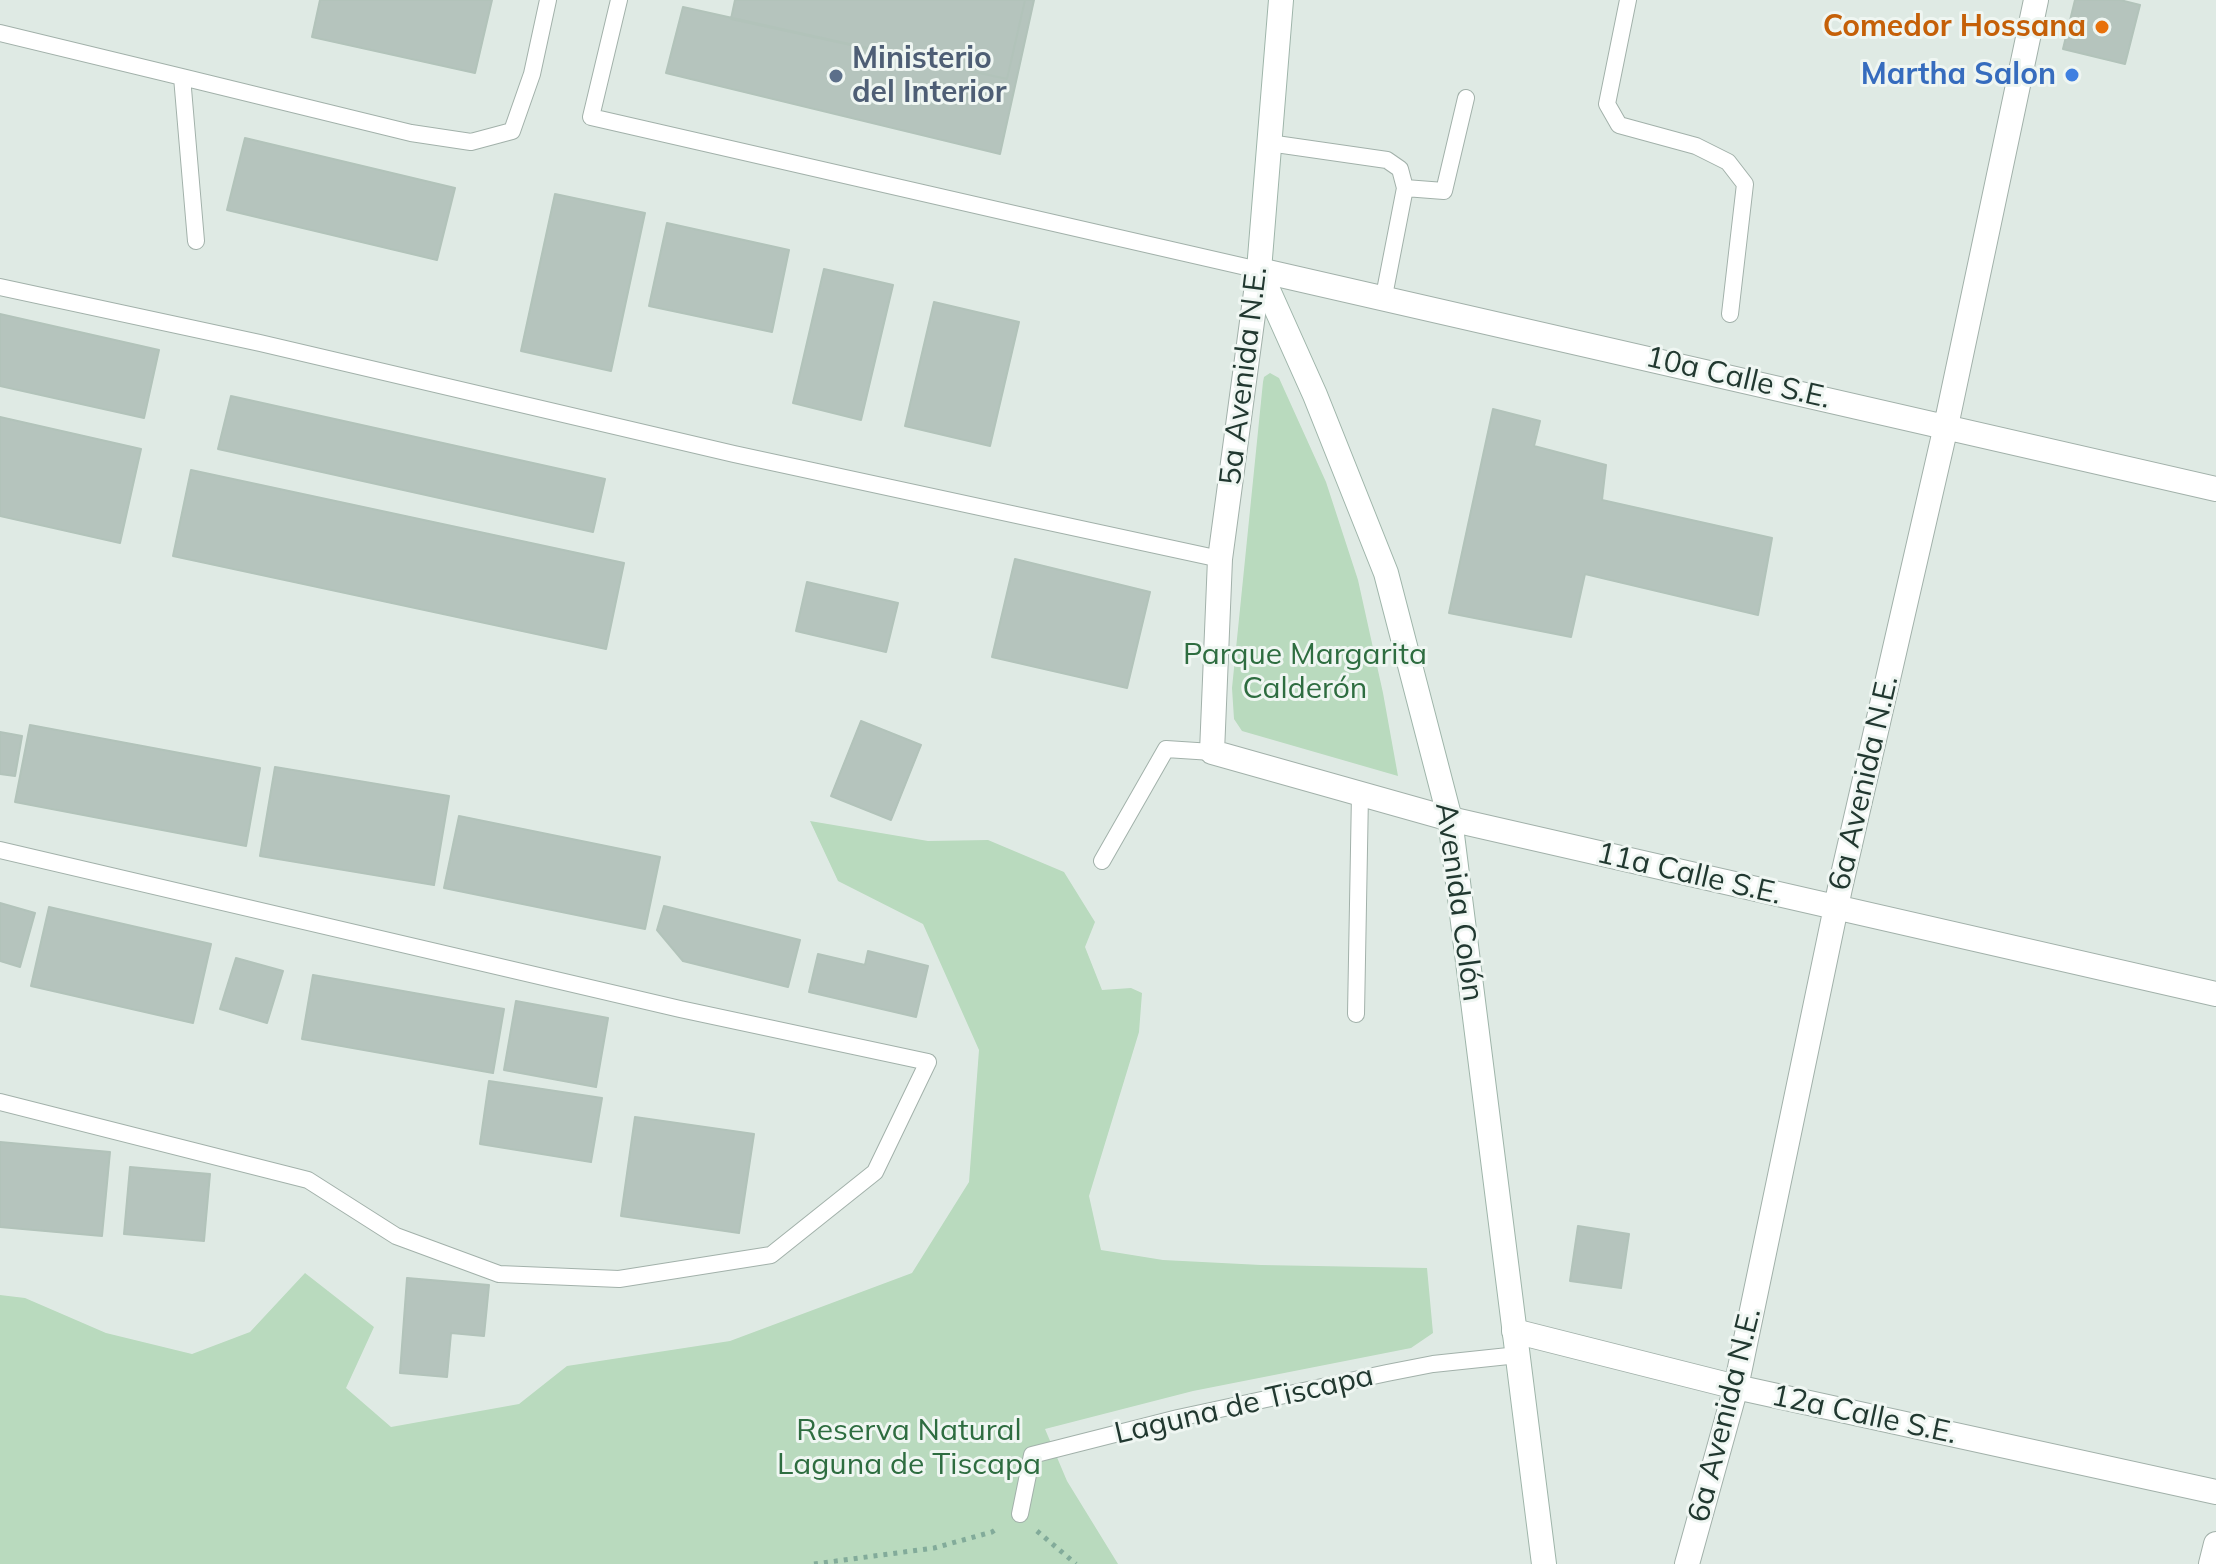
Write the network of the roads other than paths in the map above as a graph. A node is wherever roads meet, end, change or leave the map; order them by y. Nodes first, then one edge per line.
1 (548, 0) edge
2 (619, 0) edge
3 (1281, 0) edge
4 (1628, 0) edge
5 (2036, 0) edge
6 (0, 33) edge
7 (182, 77) junction
8 (1466, 98) dead end
9 (1269, 143) junction
10 (1405, 188) junction
11 (196, 241) dead end
12 (1259, 270) junction
13 (0, 287) edge
14 (1384, 296) junction
15 (1730, 314) dead end
16 (1946, 426) junction
17 (2216, 489) edge
18 (1220, 559) junction
19 (1212, 752) junction
20 (1360, 794) junction
21 (1450, 819) junction
22 (0, 850) edge
23 (1102, 861) dead end
24 (1835, 908) junction
25 (2216, 994) edge
26 (1356, 1014) dead end
27 (0, 1102) edge
28 (1516, 1343) junction
29 (1736, 1387) junction
30 (2216, 1492) edge
31 (1020, 1514) road end
32 (2216, 1544) edge
33 (1544, 1564) edge
34 (1687, 1564) edge
35 (2211, 1564) edge

1 - 7 lane
2 - 12 lane
3 - 9 street, 5a Avenida N.E.
4 - 15 lane
5 - 16 street, 6a Avenida N.E.
6 - 7 lane
7 - 11 lane
8 - 10 lane
9 - 10 lane
9 - 12 street, 5a Avenida N.E.
10 - 14 lane
12 - 14 street, 10a Calle S.E.
12 - 18 street, 5a Avenida N.E.
12 - 21 street, Avenida Colón
13 - 18 lane
14 - 16 street, 10a Calle S.E.
16 - 17 street, 10a Calle S.E.
16 - 24 street, 6a Avenida N.E.
18 - 19 street, 5a Avenida N.E.
19 - 20 street, 11a Calle S.E.
19 - 23 lane
20 - 21 street, 11a Calle S.E.
20 - 26 lane
21 - 24 street, 11a Calle S.E.
21 - 28 street, Avenida Colón
22 - 27 lane
24 - 25 street, 11a Calle S.E.
24 - 29 street, 6a Avenida N.E.
28 - 29 street, 12a Calle S.E.
28 - 31 lane, Laguna de Tiscapa
28 - 33 street, Avenida Colón
29 - 30 street, 12a Calle S.E.
29 - 34 street, 6a Avenida N.E.
32 - 35 street

